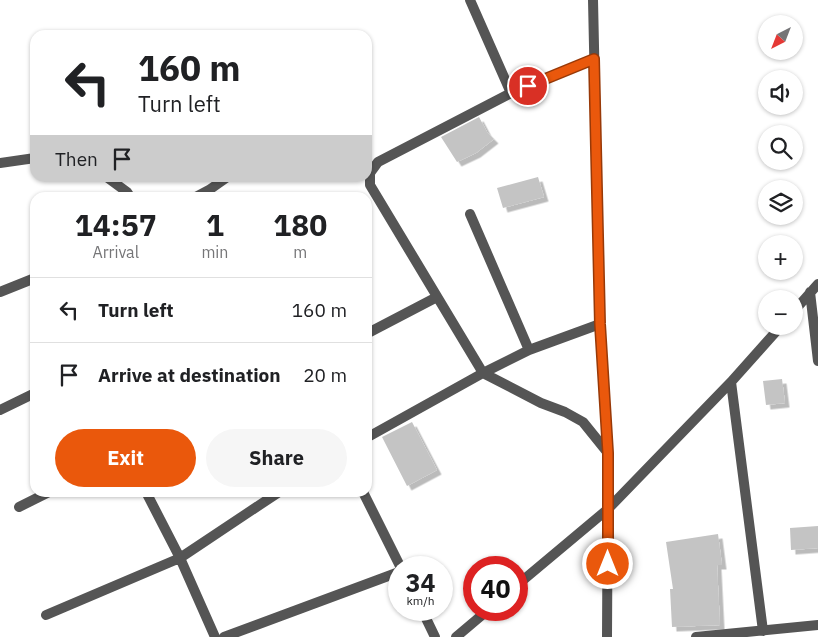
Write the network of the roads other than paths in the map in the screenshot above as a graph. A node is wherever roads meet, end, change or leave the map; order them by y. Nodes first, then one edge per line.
1 (470, 0) edge
2 (593, 0) edge
3 (594, 59) junction
4 (511, 93) junction
5 (30, 159) edge
6 (0, 163) edge
7 (372, 170) edge
8 (113, 182) edge
9 (222, 182) edge
10 (370, 182) edge
11 (127, 192) edge
12 (213, 192) edge
13 (470, 214) dead end
14 (30, 280) edge
15 (818, 284) edge
16 (0, 292) edge
17 (810, 292) junction
18 (437, 297) junction
19 (803, 301) edge
20 (600, 324) junction
21 (372, 331) edge
22 (774, 335) edge
23 (529, 350) junction
24 (818, 361) edge
25 (483, 373) junction
26 (731, 382) junction
27 (30, 395) edge
28 (0, 410) edge
29 (372, 435) edge
30 (608, 453) junction
31 (38, 497) edge
32 (149, 497) edge
33 (272, 497) edge
34 (365, 497) edge
35 (19, 507) dead end
36 (608, 509) junction
37 (394, 556) edge
38 (180, 558) junction
39 (388, 576) edge
40 (528, 576) edge
41 (46, 615) dead end
42 (427, 621) edge
43 (475, 621) edge
44 (818, 625) edge
45 (763, 631) junction
46 (215, 637) edge
47 (224, 637) edge
48 (435, 637) edge
49 (456, 637) edge
50 (607, 637) edge
51 (696, 637) edge

1 - 4 street
2 - 3 street
3 - 4 street
3 - 20 street
4 - 7 street
5 - 6 street
8 - 11 street
9 - 12 street
10 - 18 street
13 - 23 street
14 - 16 street
15 - 17 street
17 - 19 street
17 - 24 street
18 - 21 street
18 - 25 street
20 - 23 street
20 - 30 street
22 - 26 street
23 - 25 street
25 - 29 street
25 - 30 street
26 - 36 street
26 - 45 street
27 - 28 street
30 - 36 street
31 - 35 street
32 - 38 street
33 - 38 street
34 - 37 street
36 - 40 street
36 - 50 street
38 - 41 street
38 - 46 street
39 - 47 street
42 - 48 street
43 - 49 street
44 - 45 street
45 - 51 street

